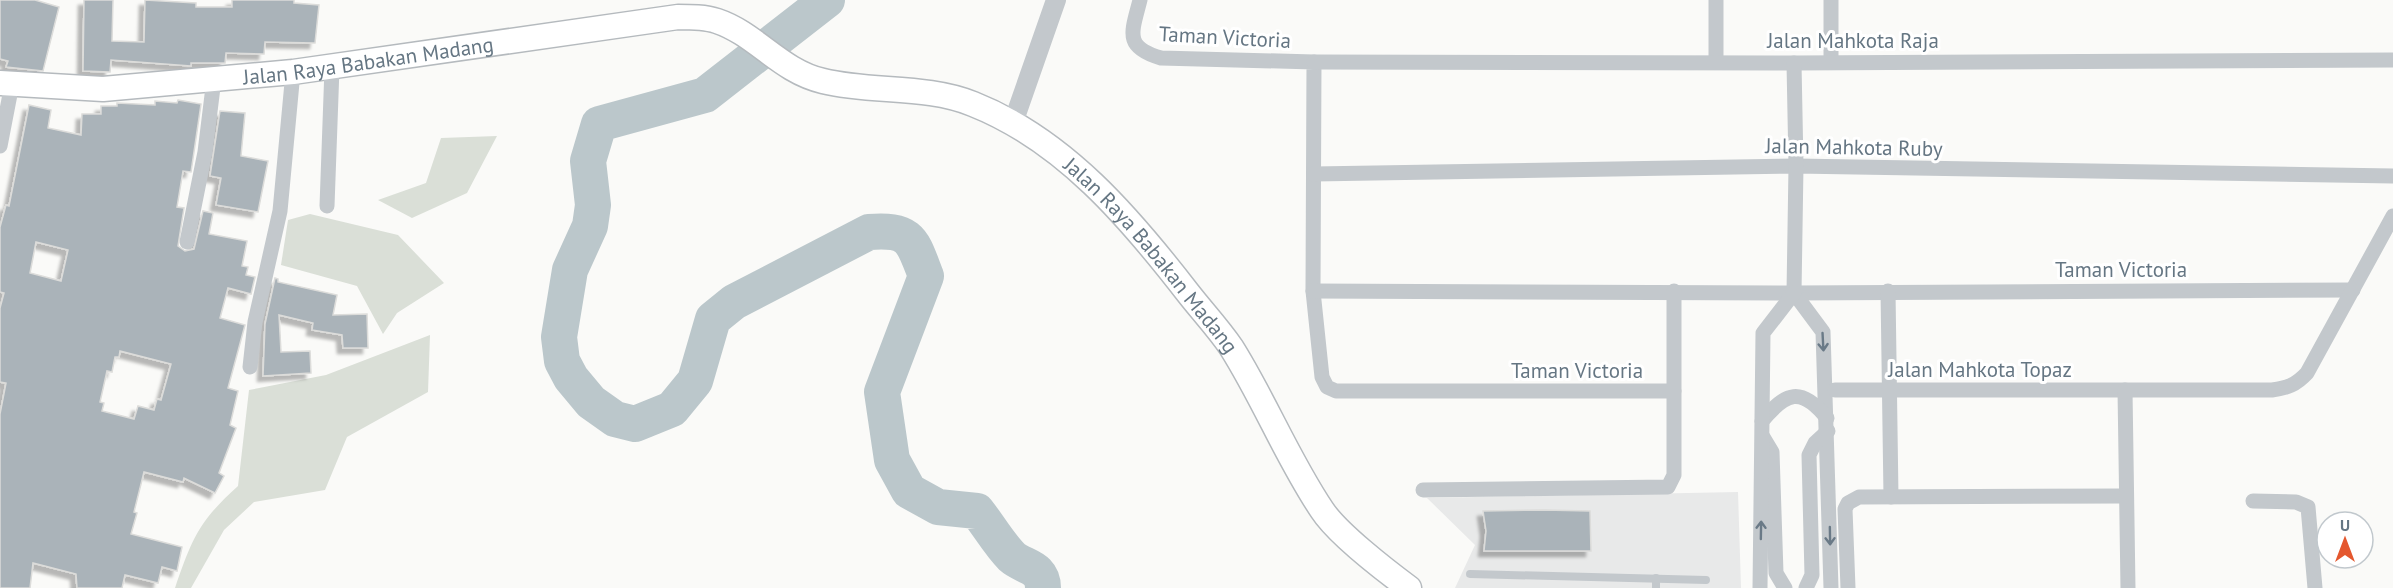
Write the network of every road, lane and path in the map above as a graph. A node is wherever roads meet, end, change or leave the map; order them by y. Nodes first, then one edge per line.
1 (1056, 0) edge
2 (1140, 0) edge
3 (1716, 0) edge
4 (1831, 0) edge
5 (2393, 60) edge
6 (1716, 61) junction
7 (1831, 61) junction
8 (1314, 62) junction
9 (1794, 63) junction
10 (332, 68) junction
11 (293, 72) junction
12 (214, 79) junction
13 (6, 83) edge
14 (1013, 123) junction
15 (0, 146) edge
16 (1796, 166) junction
17 (1314, 174) junction
18 (2393, 176) edge
19 (327, 206) dead end
20 (2393, 216) edge
21 (187, 242) dead end
22 (2353, 290) junction
23 (1313, 291) junction
24 (1674, 291) junction
25 (1888, 291) junction
26 (1794, 293) junction
27 (250, 367) dead end
28 (1835, 390) dead end
29 (2125, 390) junction
30 (1674, 391) junction
31 (1890, 391) junction
32 (1827, 424) junction
33 (1762, 428) junction
34 (1423, 490) dead end
35 (1891, 496) junction
36 (2126, 496) junction
37 (2253, 501) dead end
38 (1470, 574) dead end
39 (1590, 578) junction
40 (1612, 578) junction
41 (1656, 578) junction
42 (1706, 580) dead end
43 (1409, 588) edge
44 (1587, 588) edge
45 (1608, 588) edge
46 (1656, 588) edge
47 (1760, 588) edge
48 (1785, 588) edge
49 (1806, 588) edge
50 (1831, 588) edge
51 (1848, 588) edge
52 (2128, 588) edge
53 (2315, 588) edge

1 - 14 street
2 - 8 street, Taman Victoria
3 - 6 street
4 - 7 street
5 - 7 street, Jalan Mahkota Raja
6 - 8 street, Jalan Mahkota Raja
6 - 9 street, Jalan Mahkota Raja
7 - 9 street, Jalan Mahkota Raja
8 - 17 street, Taman Victoria
9 - 16 street
10 - 11 main road, Jalan Raya Babakan Madang
10 - 14 main road, Jalan Raya Babakan Madang
10 - 19 street
11 - 12 main road, Jalan Raya Babakan Madang
11 - 27 street
12 - 13 main road, Jalan Raya Babakan Madang
12 - 21 street
13 - 15 street
14 - 43 main road, Jalan Raya Babakan Madang
16 - 17 street, Jalan Mahkota Ruby
16 - 18 street, Jalan Mahkota Ruby
16 - 26 street
17 - 23 street, Taman Victoria
20 - 22 street
22 - 25 street, Taman Victoria
22 - 29 street
23 - 24 street, Taman Victoria
23 - 30 street, Taman Victoria
24 - 26 street, Taman Victoria
24 - 30 street, Taman Victoria
25 - 26 street, Taman Victoria
25 - 31 street
26 -> 32 street
26 - 33 street
28 - 31 street, Jalan Mahkota Topaz
29 - 31 street, Jalan Mahkota Topaz
29 - 36 street
30 - 34 street, Taman Victoria
31 - 35 street
32 - 33 street
32 - 49 street
32 -> 50 street
47 -> 33 street
33 - 48 street
35 - 36 street
35 - 51 street
36 - 52 street
37 - 53 street
38 - 39 lane
39 - 40 lane
39 - 44 lane
40 - 41 lane
40 - 45 lane
41 - 42 lane
41 - 46 lane

